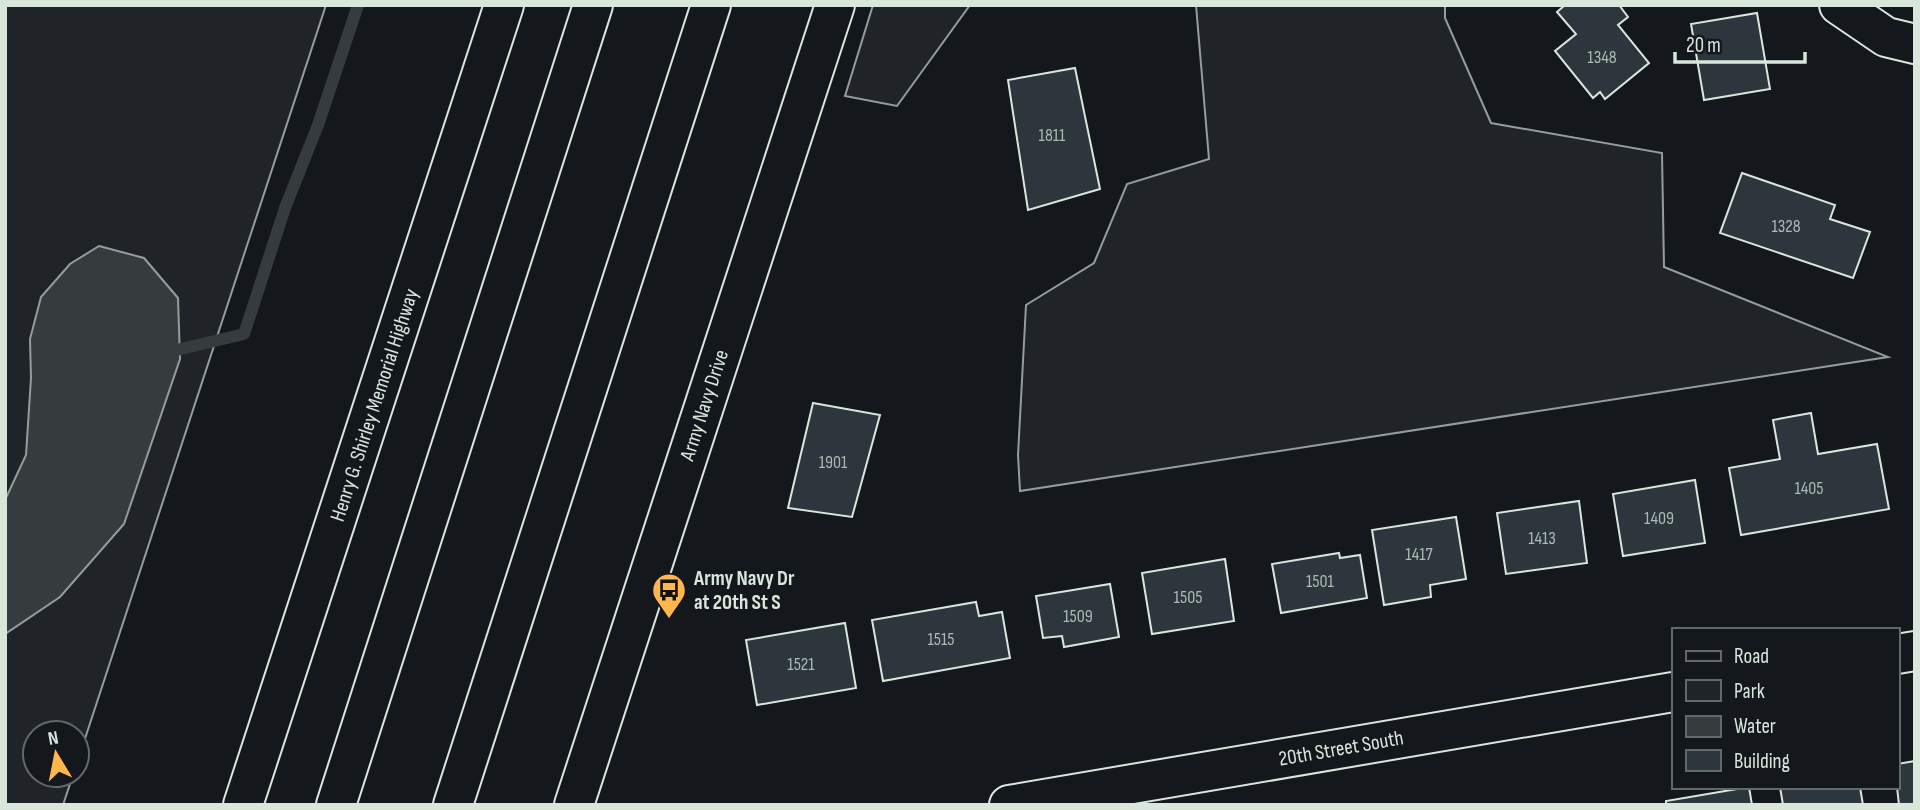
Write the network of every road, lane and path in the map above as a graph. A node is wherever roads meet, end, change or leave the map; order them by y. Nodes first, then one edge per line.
1 (504, 5) edge
2 (593, 5) edge
3 (711, 5) edge
4 (835, 5) edge
5 (1839, 5) edge
6 (1915, 44) edge
7 (1672, 692) edge
8 (243, 805) edge
9 (337, 805) edge
10 (453, 805) edge
11 (574, 805) edge
12 (1009, 805) edge

1 - 8 main road, Henry G. Shirley Memorial Highway
2 - 9 main road
3 - 10 main road
4 - 11 main road, Army Navy Drive
5 - 6 main road
7 - 12 main road, 20th Street South

